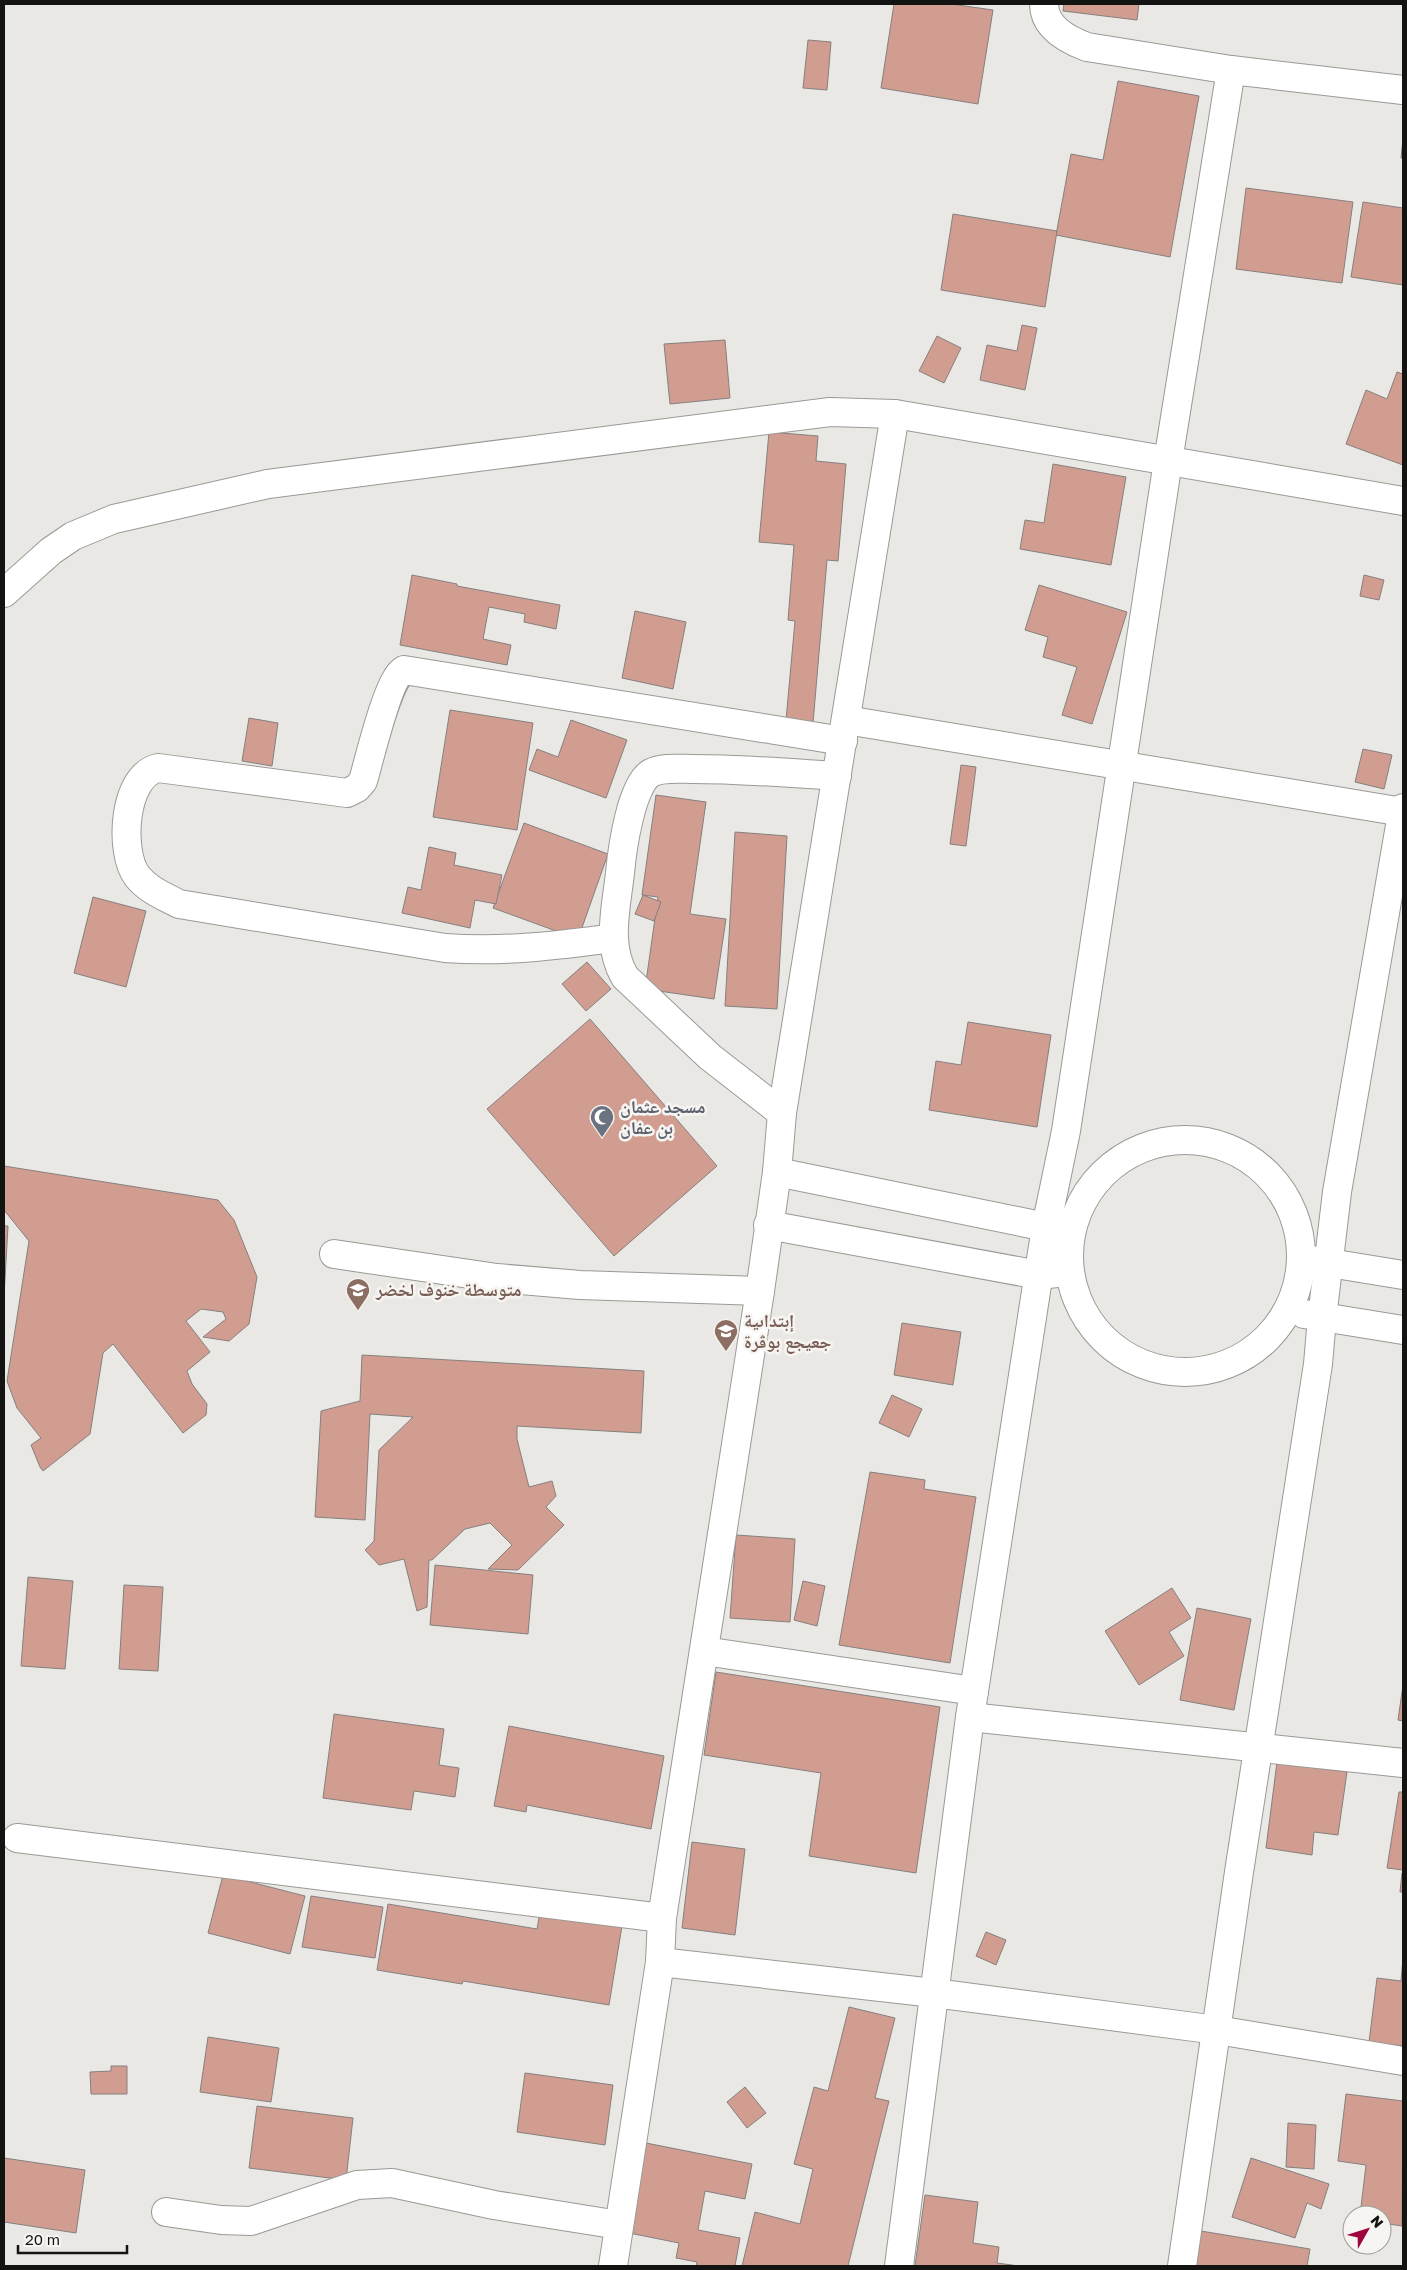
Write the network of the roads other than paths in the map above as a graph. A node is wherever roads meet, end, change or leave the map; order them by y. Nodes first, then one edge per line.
1 (1044, 4) edge
2 (1231, 70) junction
3 (1403, 90) edge
4 (895, 414) junction
5 (1168, 461) junction
6 (1403, 501) edge
7 (4, 593) edge
8 (844, 731) junction
9 (1123, 765) junction
10 (837, 776) junction
11 (1403, 811) edge
12 (613, 938) junction
13 (782, 1113) junction
14 (777, 1172) junction
15 (768, 1225) junction
16 (1059, 1226) junction
17 (334, 1254) dead end
18 (1302, 1258) junction
19 (1329, 1263) junction
20 (1069, 1271) junction
21 (1039, 1274) junction
22 (1403, 1275) edge
23 (760, 1292) junction
24 (1292, 1311) junction
25 (1322, 1318) junction
26 (1403, 1330) edge
27 (704, 1651) junction
28 (972, 1704) junction
29 (1260, 1747) junction
30 (1403, 1763) edge
31 (17, 1838) dead end
32 (662, 1918) junction
33 (660, 1962) junction
34 (934, 1992) junction
35 (1217, 2030) junction
36 (1403, 2061) edge
37 (166, 2212) dead end
38 (619, 2225) junction
39 (613, 2266) edge
40 (899, 2266) edge
41 (1182, 2266) edge

1 - 2 street
2 - 3 street
2 - 5 street
4 - 5 street
4 - 7 street
4 - 8 street
5 - 6 street
5 - 9 street
8 - 9 street
8 - 10 street
8 - 12 street
9 - 11 street
9 - 16 street
10 - 12 street
10 - 13 street
11 - 19 street
12 - 13 street
13 - 14 street
14 - 15 street
14 - 16 street
15 - 21 street
15 - 23 street
16 - 18 street
16 - 20 street
16 - 21 street
17 - 23 street
18 - 19 street
18 - 24 street
19 - 22 street
19 - 25 street
20 - 21 street
20 - 24 street
21 - 28 street
23 - 27 street
24 - 25 street
25 - 26 street
25 - 29 street
27 - 28 street
27 - 32 street
28 - 29 street
28 - 34 street
29 - 30 street
29 - 35 street
31 - 32 street
32 - 33 street
33 - 34 street
33 - 38 street
34 - 35 street
34 - 40 street
35 - 36 street
35 - 41 street
37 - 38 street
38 - 39 street

